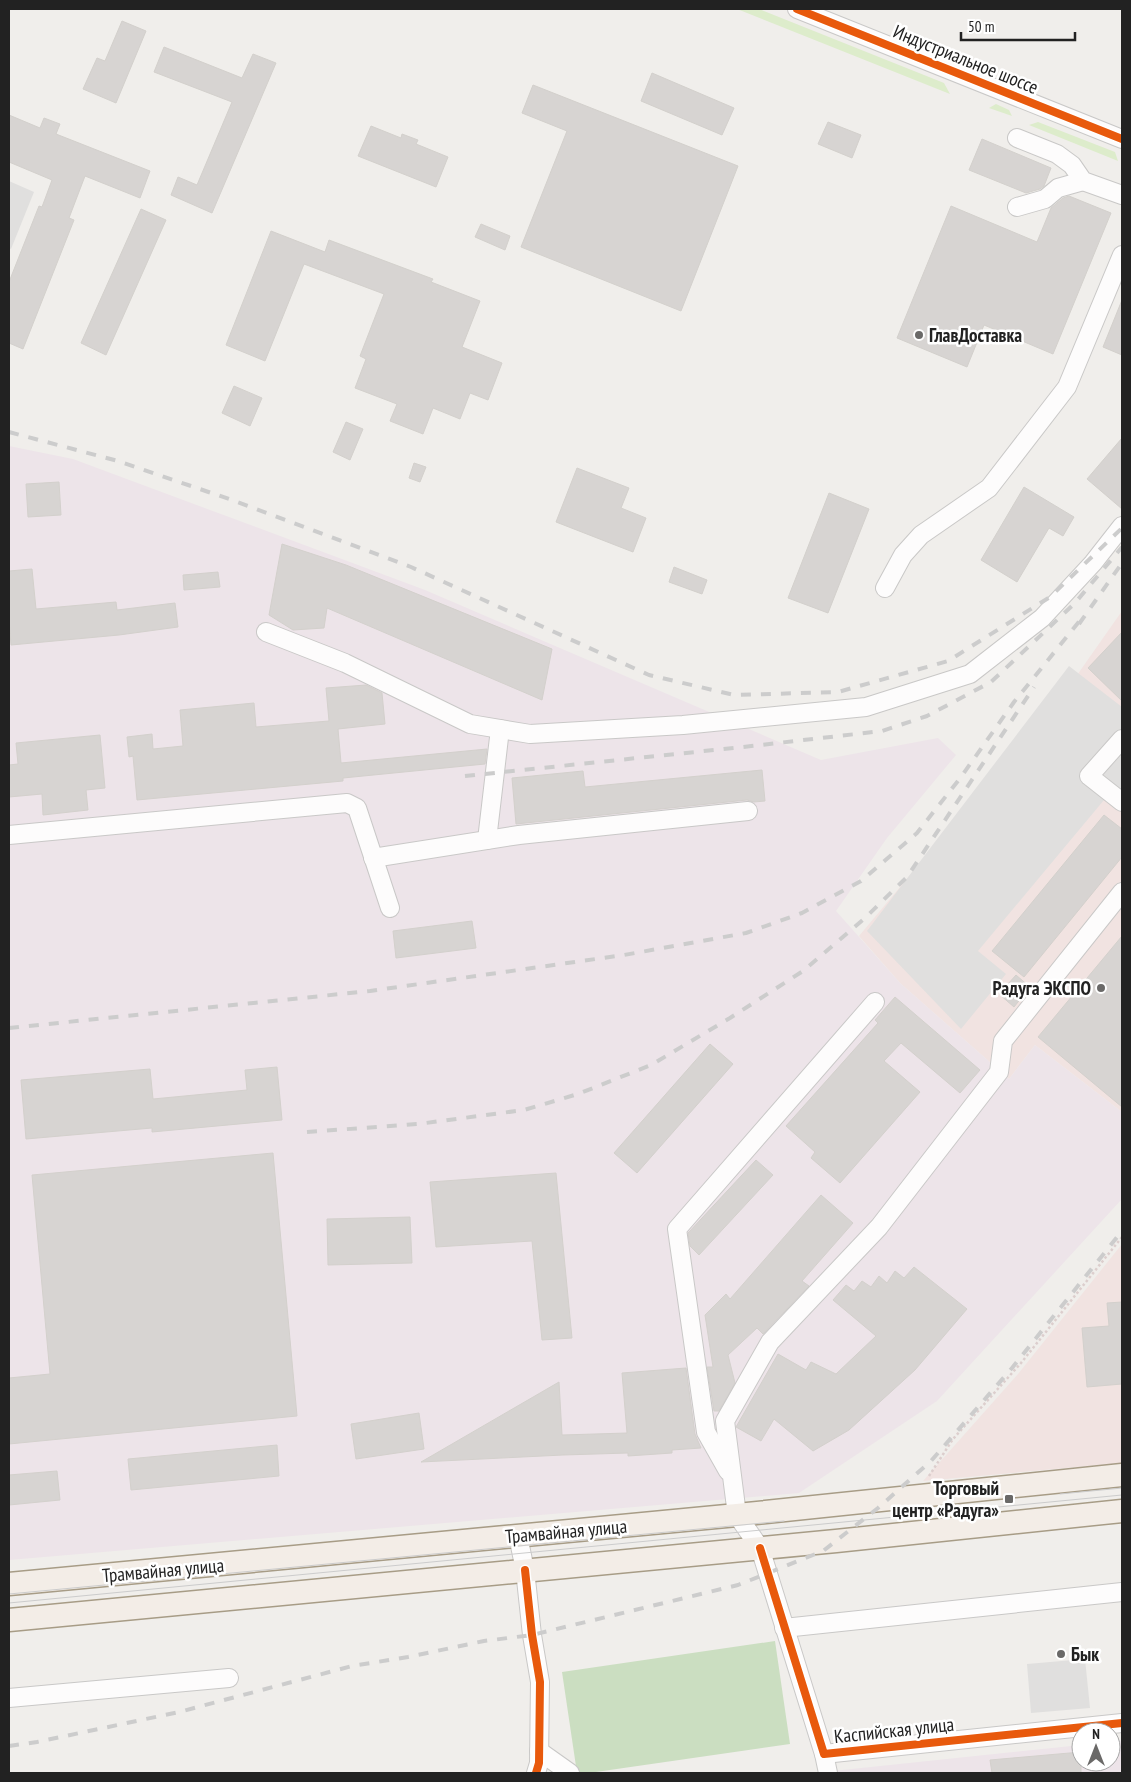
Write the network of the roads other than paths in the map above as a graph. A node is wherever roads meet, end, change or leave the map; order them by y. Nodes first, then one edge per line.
1 (798, 9) edge
2 (1017, 138) dead end
3 (1122, 139) edge
4 (1083, 181) junction
5 (1122, 195) edge
6 (1017, 206) dead end
7 (1122, 255) edge
8 (1122, 526) edge
9 (885, 588) dead end
10 (266, 632) dead end
11 (500, 729) junction
12 (1122, 739) edge
13 (1122, 802) edge
14 (748, 812) dead end
15 (9, 835) edge
16 (487, 840) junction
17 (373, 858) junction
18 (1122, 892) edge
19 (390, 908) dead end
20 (875, 1002) dead end
21 (1122, 1475) edge
22 (733, 1480) junction
23 (1122, 1511) edge
24 (737, 1515) junction
25 (518, 1536) junction
26 (760, 1548) junction
27 (525, 1570) junction
28 (9, 1584) edge
29 (1122, 1592) edge
30 (9, 1620) edge
31 (784, 1628) junction
32 (229, 1678) dead end
33 (9, 1698) edge
34 (1122, 1723) edge
35 (539, 1751) junction
36 (824, 1754) junction
37 (536, 1773) edge
38 (570, 1773) edge
39 (828, 1773) edge

1 - 3 street, Индустриальное шоссе
2 - 4 street
4 - 5 street
4 - 6 street
7 - 9 street
8 - 11 street
10 - 11 street
11 - 16 street
12 - 13 street
14 - 16 street
15 - 17 street
16 - 17 street
17 - 19 street
18 - 22 street
20 - 22 street
21 - 24 main road, Трамвайная улица
22 - 24 street
23 - 26 main road, Трамвайная улица
24 - 25 main road, Трамвайная улица
24 - 26 street, Каспийская улица
25 - 27 street
25 - 28 main road, Трамвайная улица
26 - 27 main road, Трамвайная улица
26 - 31 street, Каспийская улица
27 - 30 main road, Трамвайная улица
27 - 35 street
29 - 31 street
31 - 36 street, Каспийская улица
32 - 33 street
34 - 36 street, Каспийская улица
35 - 37 street
35 - 38 street
36 - 39 street

